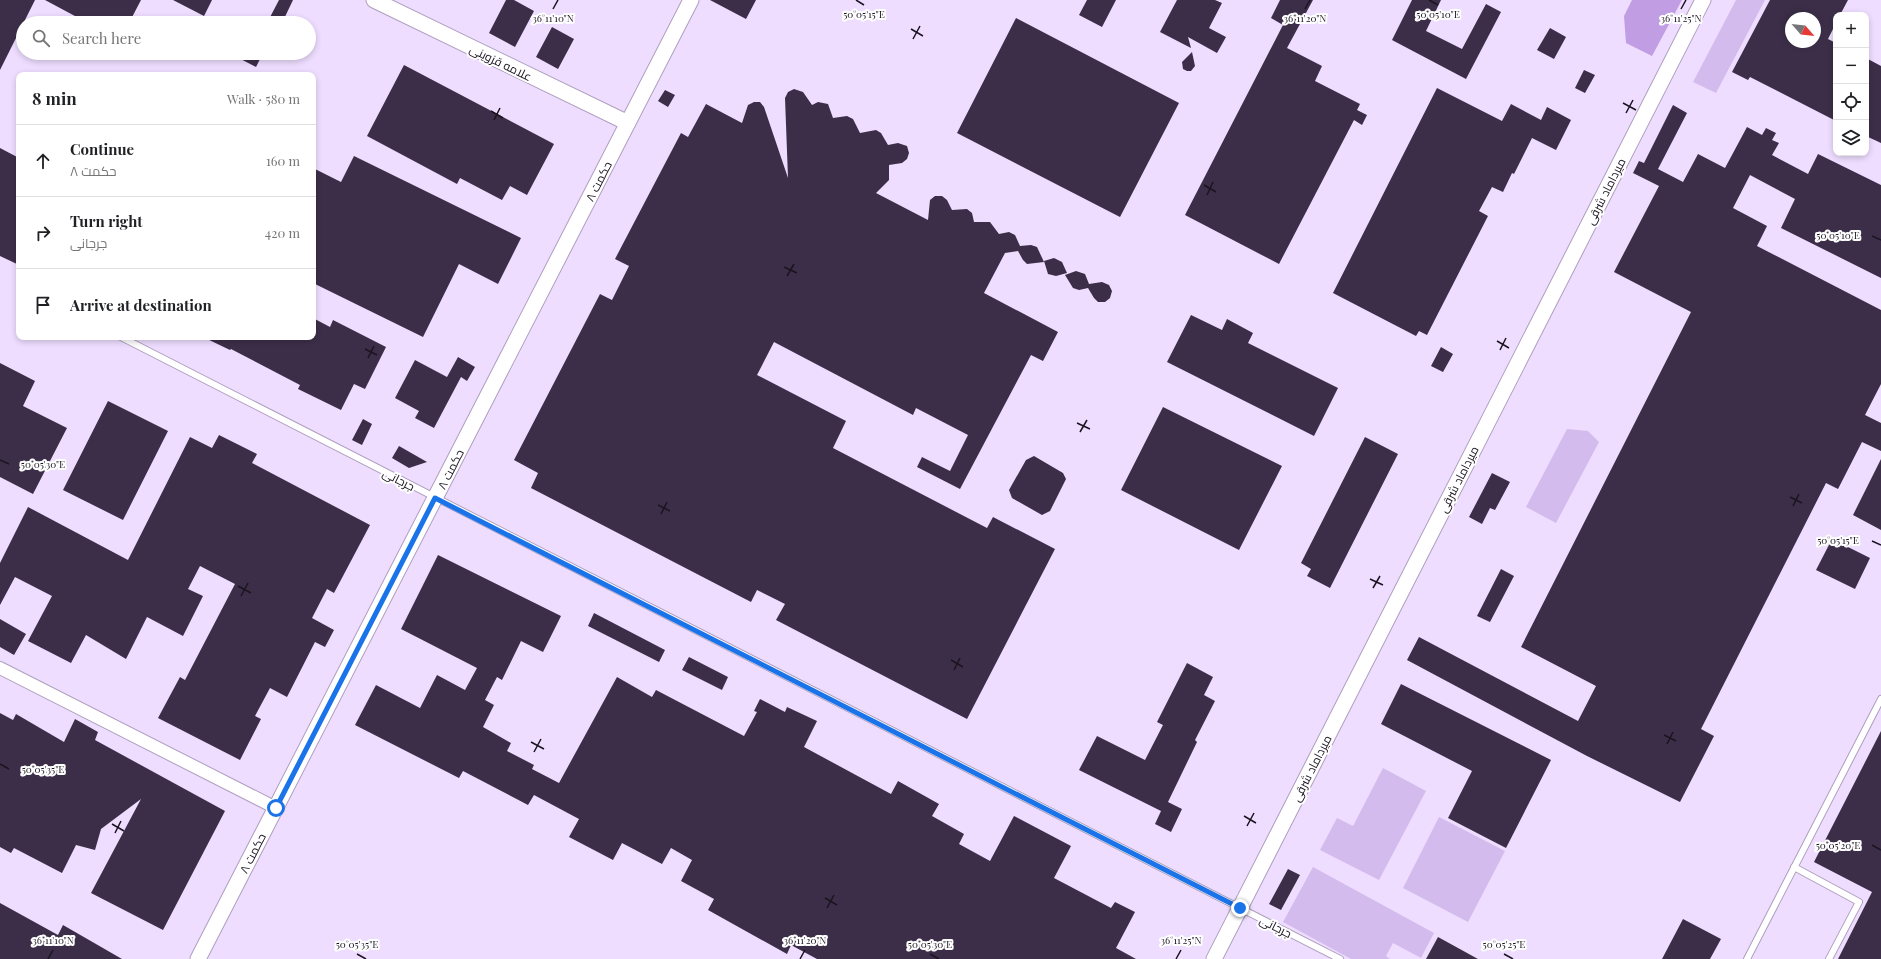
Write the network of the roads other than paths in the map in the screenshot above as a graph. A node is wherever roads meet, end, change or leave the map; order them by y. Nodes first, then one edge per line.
1 (374, 0) edge
2 (690, 0) edge
3 (1703, 0) edge
4 (628, 123) junction
5 (127, 340) edge
6 (435, 498) junction
7 (0, 668) edge
8 (1881, 699) edge
9 (276, 808) junction
10 (1794, 868) junction
11 (1240, 908) junction
12 (198, 959) edge
13 (1214, 959) edge
14 (1340, 959) edge
15 (1747, 959) edge
16 (1829, 959) edge

1 - 4 street, علامه قزوینی
2 - 4 street, حکمت ۸
3 - 11 street, میرداماد شرقی
4 - 6 street, حکمت ۸
5 - 6 lane, جرجانی
6 - 9 street, حکمت ۸
6 - 11 lane, جرجانی
7 - 9 street
8 - 10 lane
9 - 12 street, حکمت ۸
10 - 15 lane
10 - 16 lane
11 - 13 street, میرداماد شرقی
11 - 14 lane, جرجانی

